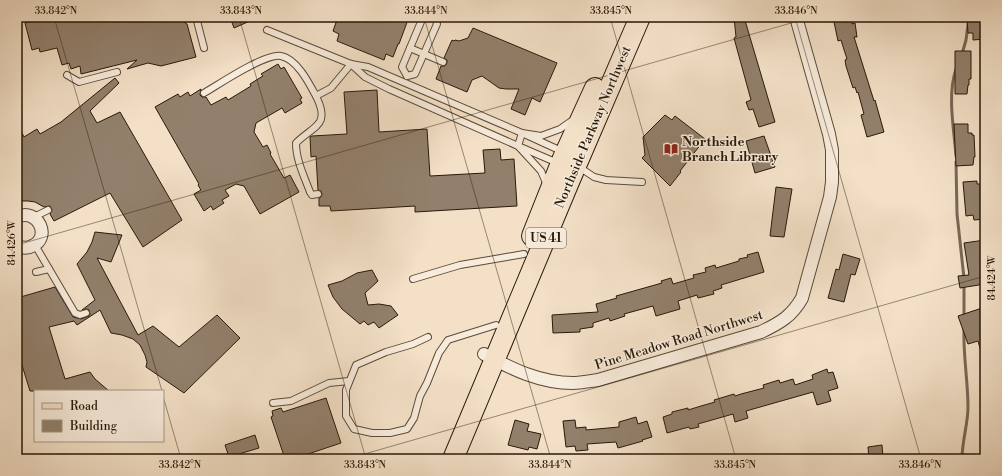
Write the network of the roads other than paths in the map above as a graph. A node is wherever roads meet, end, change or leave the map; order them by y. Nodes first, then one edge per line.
1 (196, 17) edge
2 (423, 17) edge
3 (435, 17) edge
4 (626, 17) edge
5 (640, 17) edge
6 (796, 17) edge
7 (267, 30) dead end
8 (204, 48) dead end
9 (410, 48) junction
10 (424, 54) junction
11 (442, 62) dead end
12 (351, 64) junction
13 (117, 72) dead end
14 (67, 75) dead end
15 (406, 79) junction
16 (204, 93) dead end
17 (400, 94) junction
18 (316, 96) junction
19 (584, 113) junction
20 (522, 133) junction
21 (518, 146) junction
22 (570, 162) junction
23 (642, 182) dead end
24 (550, 191) junction
25 (318, 194) dead end
26 (48, 210) dead end
27 (17, 217) edge
28 (34, 217) junction
29 (35, 245) junction
30 (17, 246) edge
31 (524, 254) junction
32 (49, 269) junction
33 (36, 272) dead end
34 (413, 279) dead end
35 (86, 313) dead end
36 (496, 325) junction
37 (428, 337) dead end
38 (489, 357) junction
39 (349, 381) junction
40 (273, 403) dead end
41 (440, 459) edge
42 (453, 459) edge

1 - 8 lane
2 - 9 lane
3 - 10 lane
4 - 19 main road, Northside Parkway Northwest / US 41
5 - 22 main road, Northside Parkway Northwest / US 41
6 - 38 street, Pine Meadow Road Northwest
7 - 12 lane
9 - 10 lane
9 - 15 lane
10 - 11 lane
10 - 15 lane
12 - 15 lane
12 - 17 lane
12 - 18 lane
13 - 14 lane
15 - 17 lane
15 - 20 lane
16 - 18 lane
17 - 21 lane
18 - 25 lane
19 - 20 lane
19 - 22 main road, Northside Parkway Northwest / US 41
20 - 21 lane
20 - 22 lane
21 - 22 lane
21 - 24 lane
22 - 23 lane
22 - 24 main road, Northside Parkway Northwest / US 41
22 - 38 main road, Northside Parkway Northwest / US 41
24 - 31 main road, Northside Parkway Northwest / US 41
26 - 28 lane
27 - 28 street
28 - 29 street
29 - 30 street
29 - 32 lane
31 - 34 lane
31 - 36 main road, Northside Parkway Northwest / US 41
32 - 33 lane
32 - 35 lane
36 - 38 main road, Northside Parkway Northwest / US 41
36 - 39 lane
37 - 39 lane
38 - 41 main road, Northside Parkway Northwest / US 41
38 - 42 main road, Northside Parkway Northwest / US 41
39 - 40 lane

